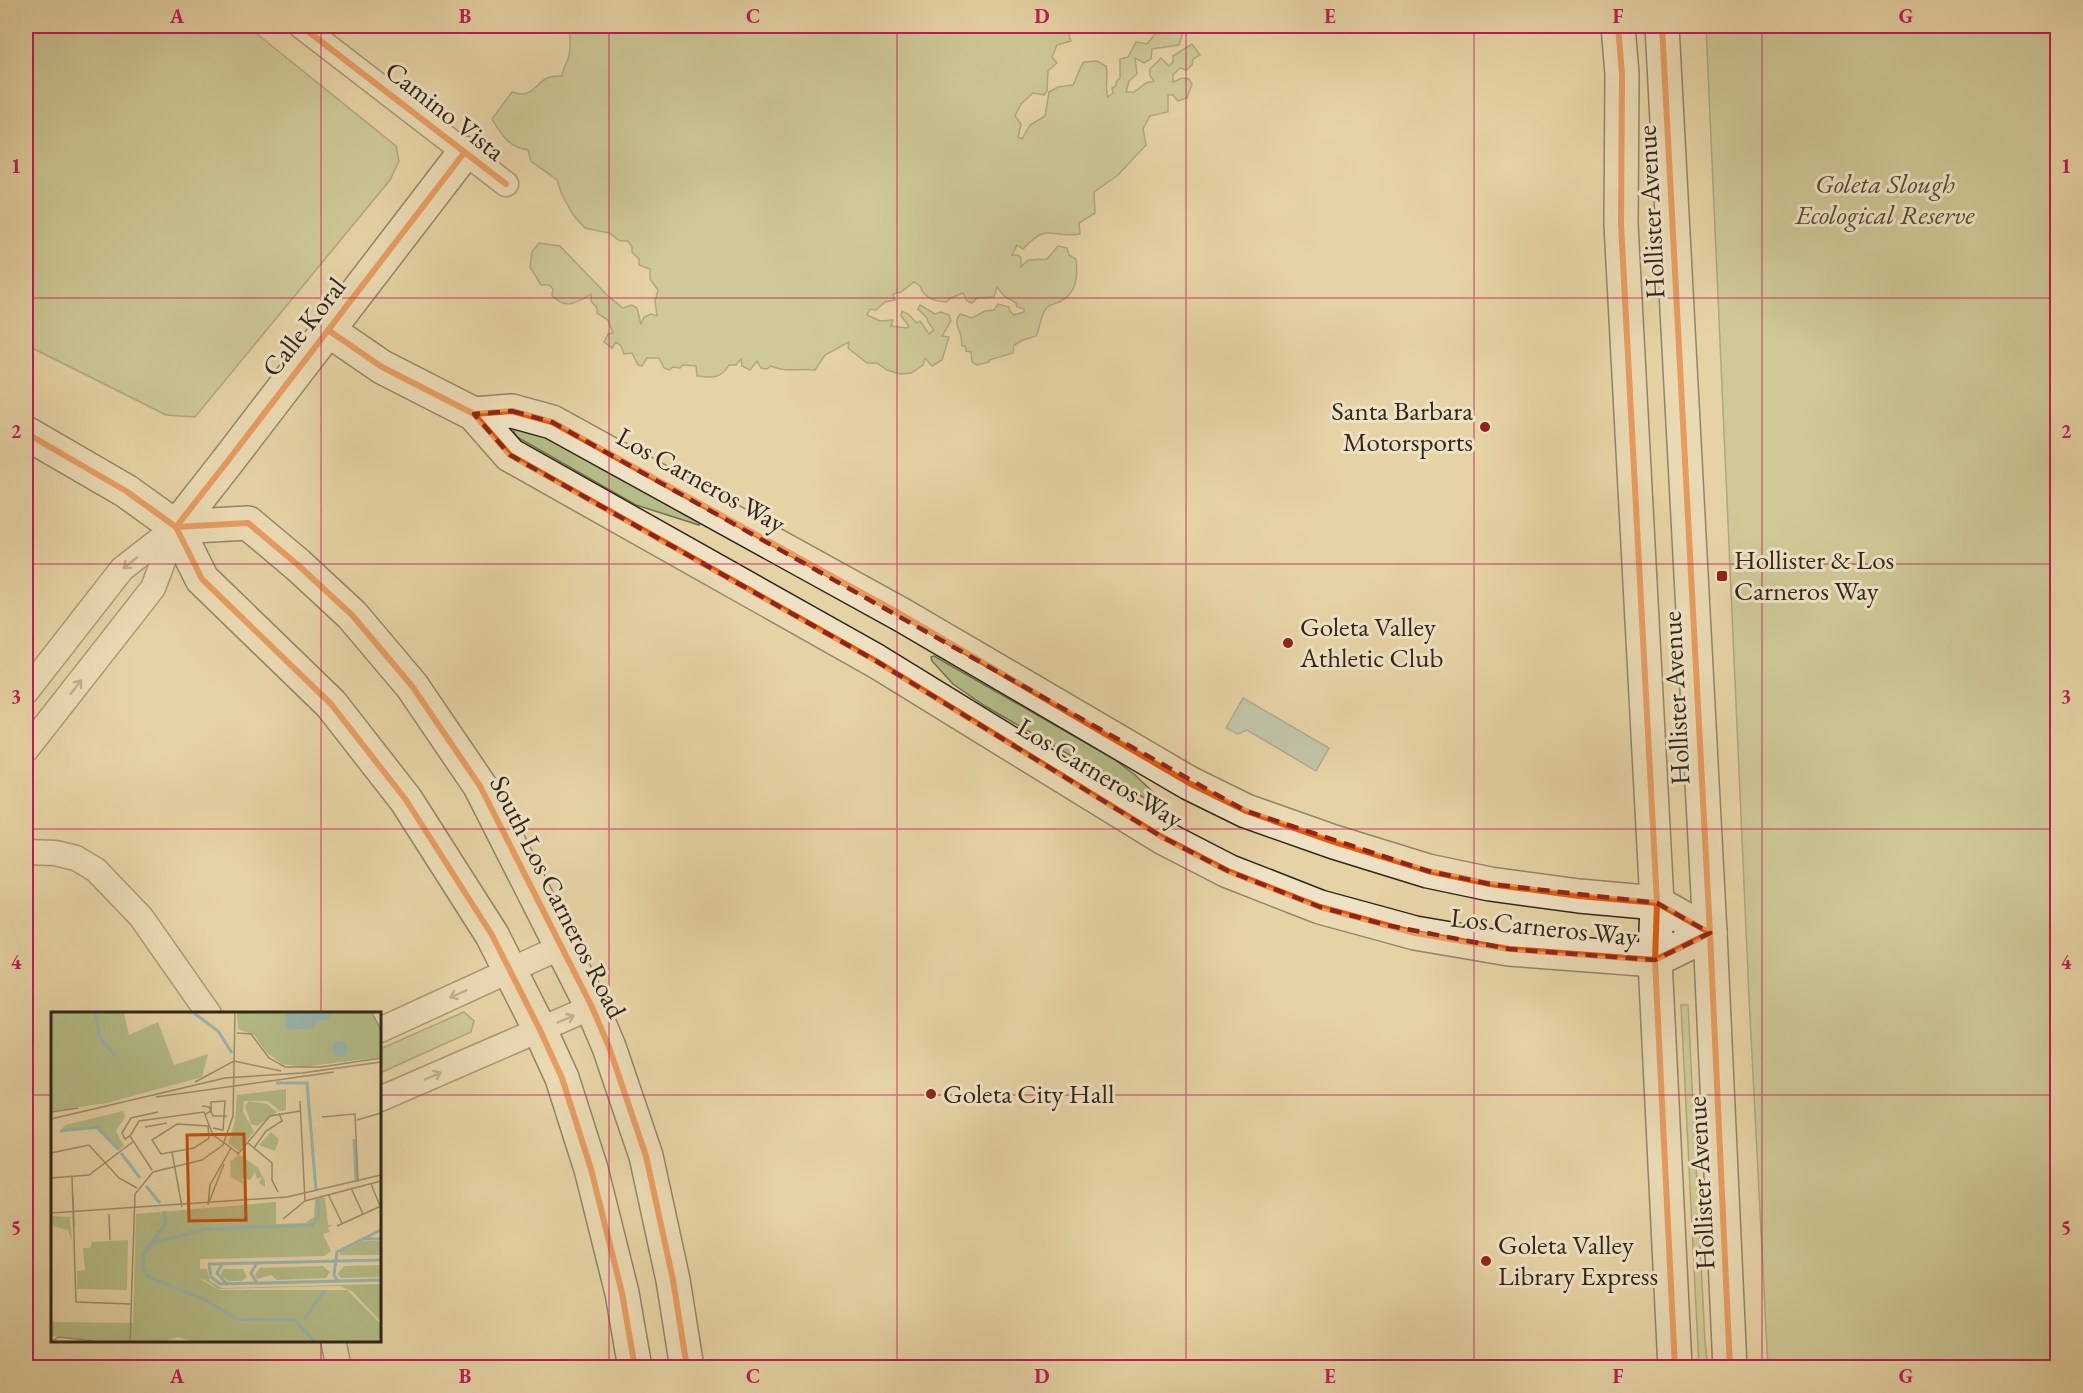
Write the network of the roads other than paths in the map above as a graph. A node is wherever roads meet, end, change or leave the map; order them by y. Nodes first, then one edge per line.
1 (301, 26) edge
2 (1618, 26) edge
3 (1662, 26) edge
4 (464, 153) junction
5 (506, 184) dead end
6 (328, 330) junction
7 (474, 414) junction
8 (26, 433) edge
9 (176, 527) junction
10 (902, 615) junction
11 (876, 661) junction
12 (26, 692) edge
13 (26, 750) edge
14 (26, 852) edge
15 (1657, 903) junction
16 (1710, 933) junction
17 (561, 947) junction
18 (1655, 960) junction
19 (511, 970) junction
20 (592, 1007) junction
21 (208, 1012) edge
22 (381, 1030) edge
23 (540, 1030) junction
24 (381, 1099) edge
25 (333, 1342) edge
26 (339, 1368) edge
27 (635, 1368) edge
28 (687, 1368) edge
29 (1675, 1368) edge
30 (1730, 1368) edge

1 - 4 street, Camino Vista
2 - 15 main road, Hollister Avenue
3 - 16 main road, Hollister Avenue
4 - 5 street, Camino Vista
4 - 6 main road, Calle Koral
6 - 7 main road, Los Carneros Way
6 - 9 main road, Calle Koral
7 - 10 main road, Los Carneros Way
7 - 11 main road, Los Carneros Way
8 - 9 main road
9 -> 12 street, Calle Koral
13 -> 9 street, Calle Koral
9 - 17 main road, South Los Carneros Road
9 - 19 main road
10 - 11 main road
10 - 15 main road, Los Carneros Way
11 - 18 main road, Los Carneros Way
14 - 21 street
15 - 16 main road, Los Carneros Way
15 - 18 main road, Hollister Avenue
16 - 18 main road, Los Carneros Way
16 - 30 main road, Hollister Avenue
17 - 19 street
17 - 20 main road, South Los Carneros Road
18 - 29 main road, Hollister Avenue
19 -> 22 street
19 - 23 main road
23 -> 20 street
20 - 28 main road, South Los Carneros Road
24 -> 23 street
23 - 27 main road
25 - 26 street

